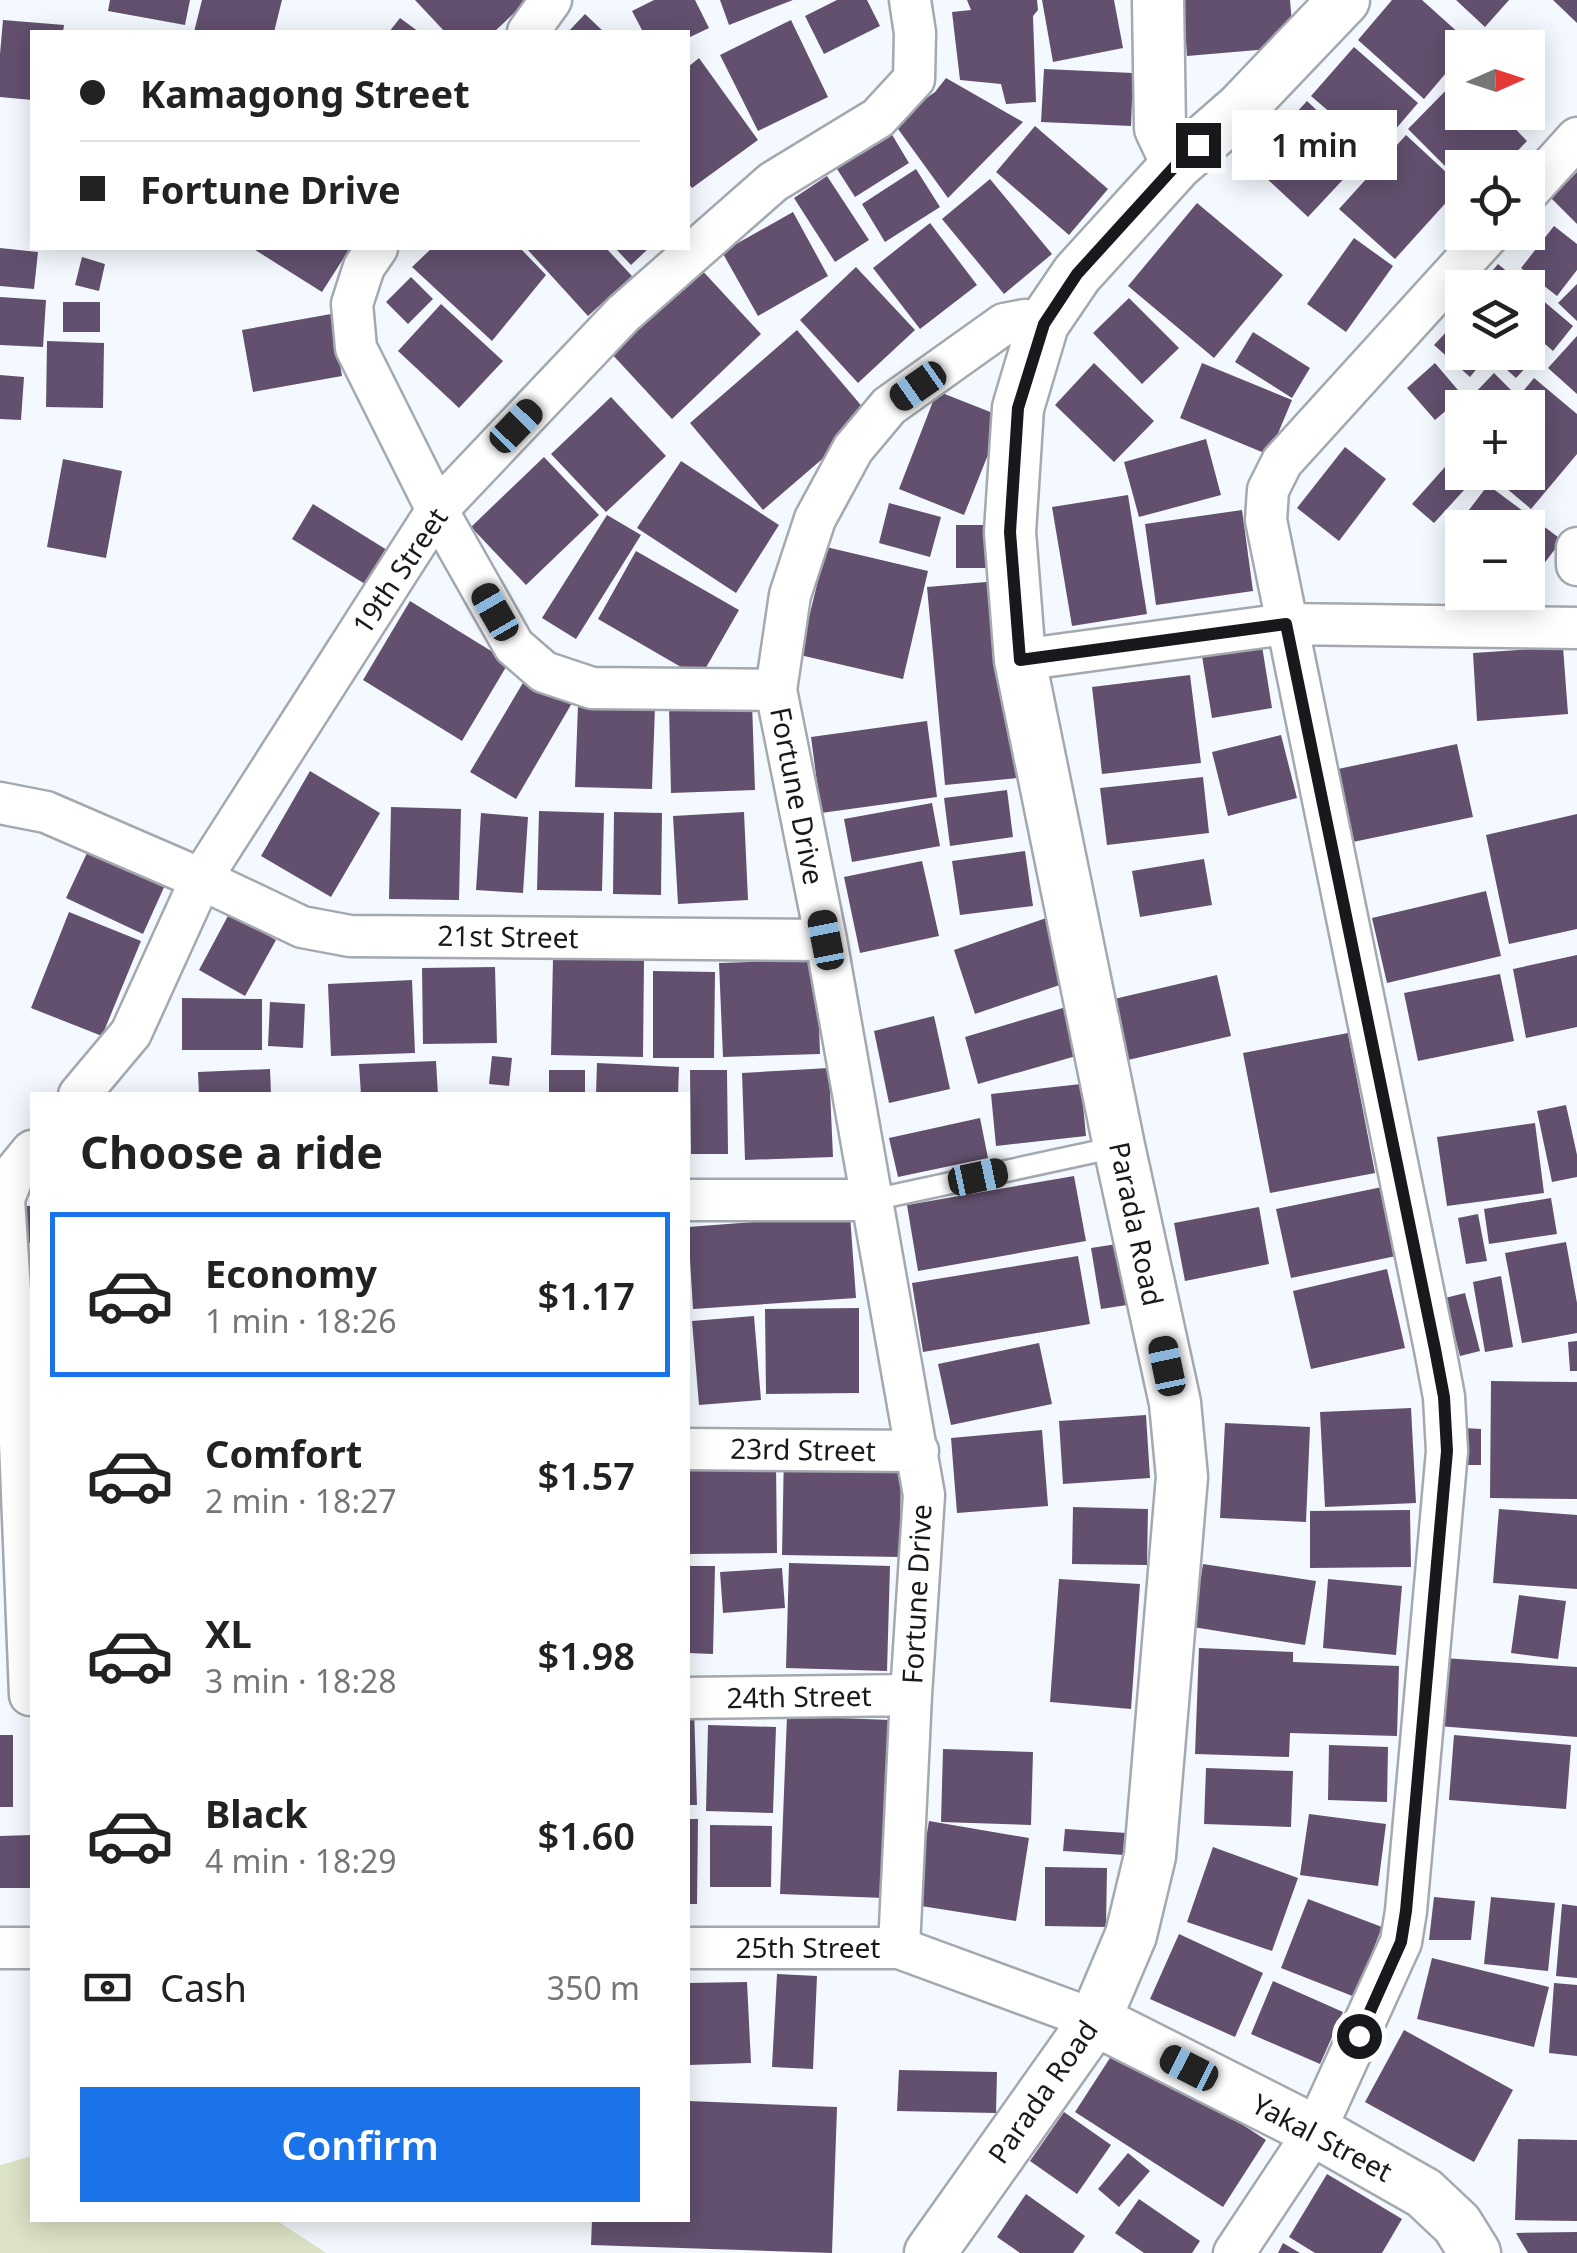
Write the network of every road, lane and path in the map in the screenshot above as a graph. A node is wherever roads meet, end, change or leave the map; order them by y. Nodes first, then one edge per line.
1 (551, 0) edge
2 (910, 0) edge
3 (1158, 0) edge
4 (1344, 0) edge
5 (529, 30) edge
6 (1577, 138) edge
7 (1177, 164) junction
8 (1545, 173) edge
9 (377, 250) edge
10 (1475, 250) edge
11 (1044, 324) junction
12 (436, 510) junction
13 (1577, 548) edge
14 (1577, 564) edge
15 (1286, 624) junction
16 (1577, 628) edge
17 (1020, 660) junction
18 (776, 690) junction
19 (0, 803) edge
20 (201, 879) junction
21 (826, 940) junction
22 (82, 1092) edge
23 (1120, 1146) junction
24 (30, 1153) edge
25 (18, 1199) edge
26 (690, 1200) edge
27 (872, 1200) junction
28 (26, 1442) edge
29 (690, 1449) edge
30 (918, 1451) junction
31 (911, 1695) junction
32 (21, 1697) edge
33 (690, 1698) edge
34 (0, 1948) edge
35 (30, 1948) edge
36 (690, 1948) edge
37 (899, 1948) junction
38 (1095, 2020) junction
39 (1314, 2131) junction
40 (930, 2253) edge
41 (1234, 2253) edge
42 (1475, 2253) edge

1 - 5 street
2 - 12 street, 19th Street
3 - 7 street
4 - 7 street
6 - 8 street
7 - 11 street
9 - 12 street
10 - 15 street
11 - 17 street, Parada Road
11 - 18 street, Fortune Drive
12 - 18 street
12 - 20 street, 19th Street
13 - 14 street
15 - 16 street
15 - 17 street
15 - 39 street
17 - 23 street, Parada Road
18 - 21 street, Fortune Drive
19 - 20 street, 21st Street
20 - 21 street, 21st Street
20 - 22 street, 19th Street
21 - 27 street, Fortune Drive
23 - 27 lane
23 - 38 street, Parada Road
24 - 25 street
25 - 28 street
26 - 27 street
27 - 30 street, Fortune Drive
28 - 32 street
29 - 30 street, 23rd Street
30 - 31 street, Fortune Drive
31 - 33 street, 24th Street
31 - 37 street, Fortune Drive
34 - 35 street
36 - 37 street, 25th Street
37 - 38 street, 25th Street
38 - 39 street, Yakal Street
38 - 40 street, Parada Road
39 - 41 street
39 - 42 street, Yakal Street

